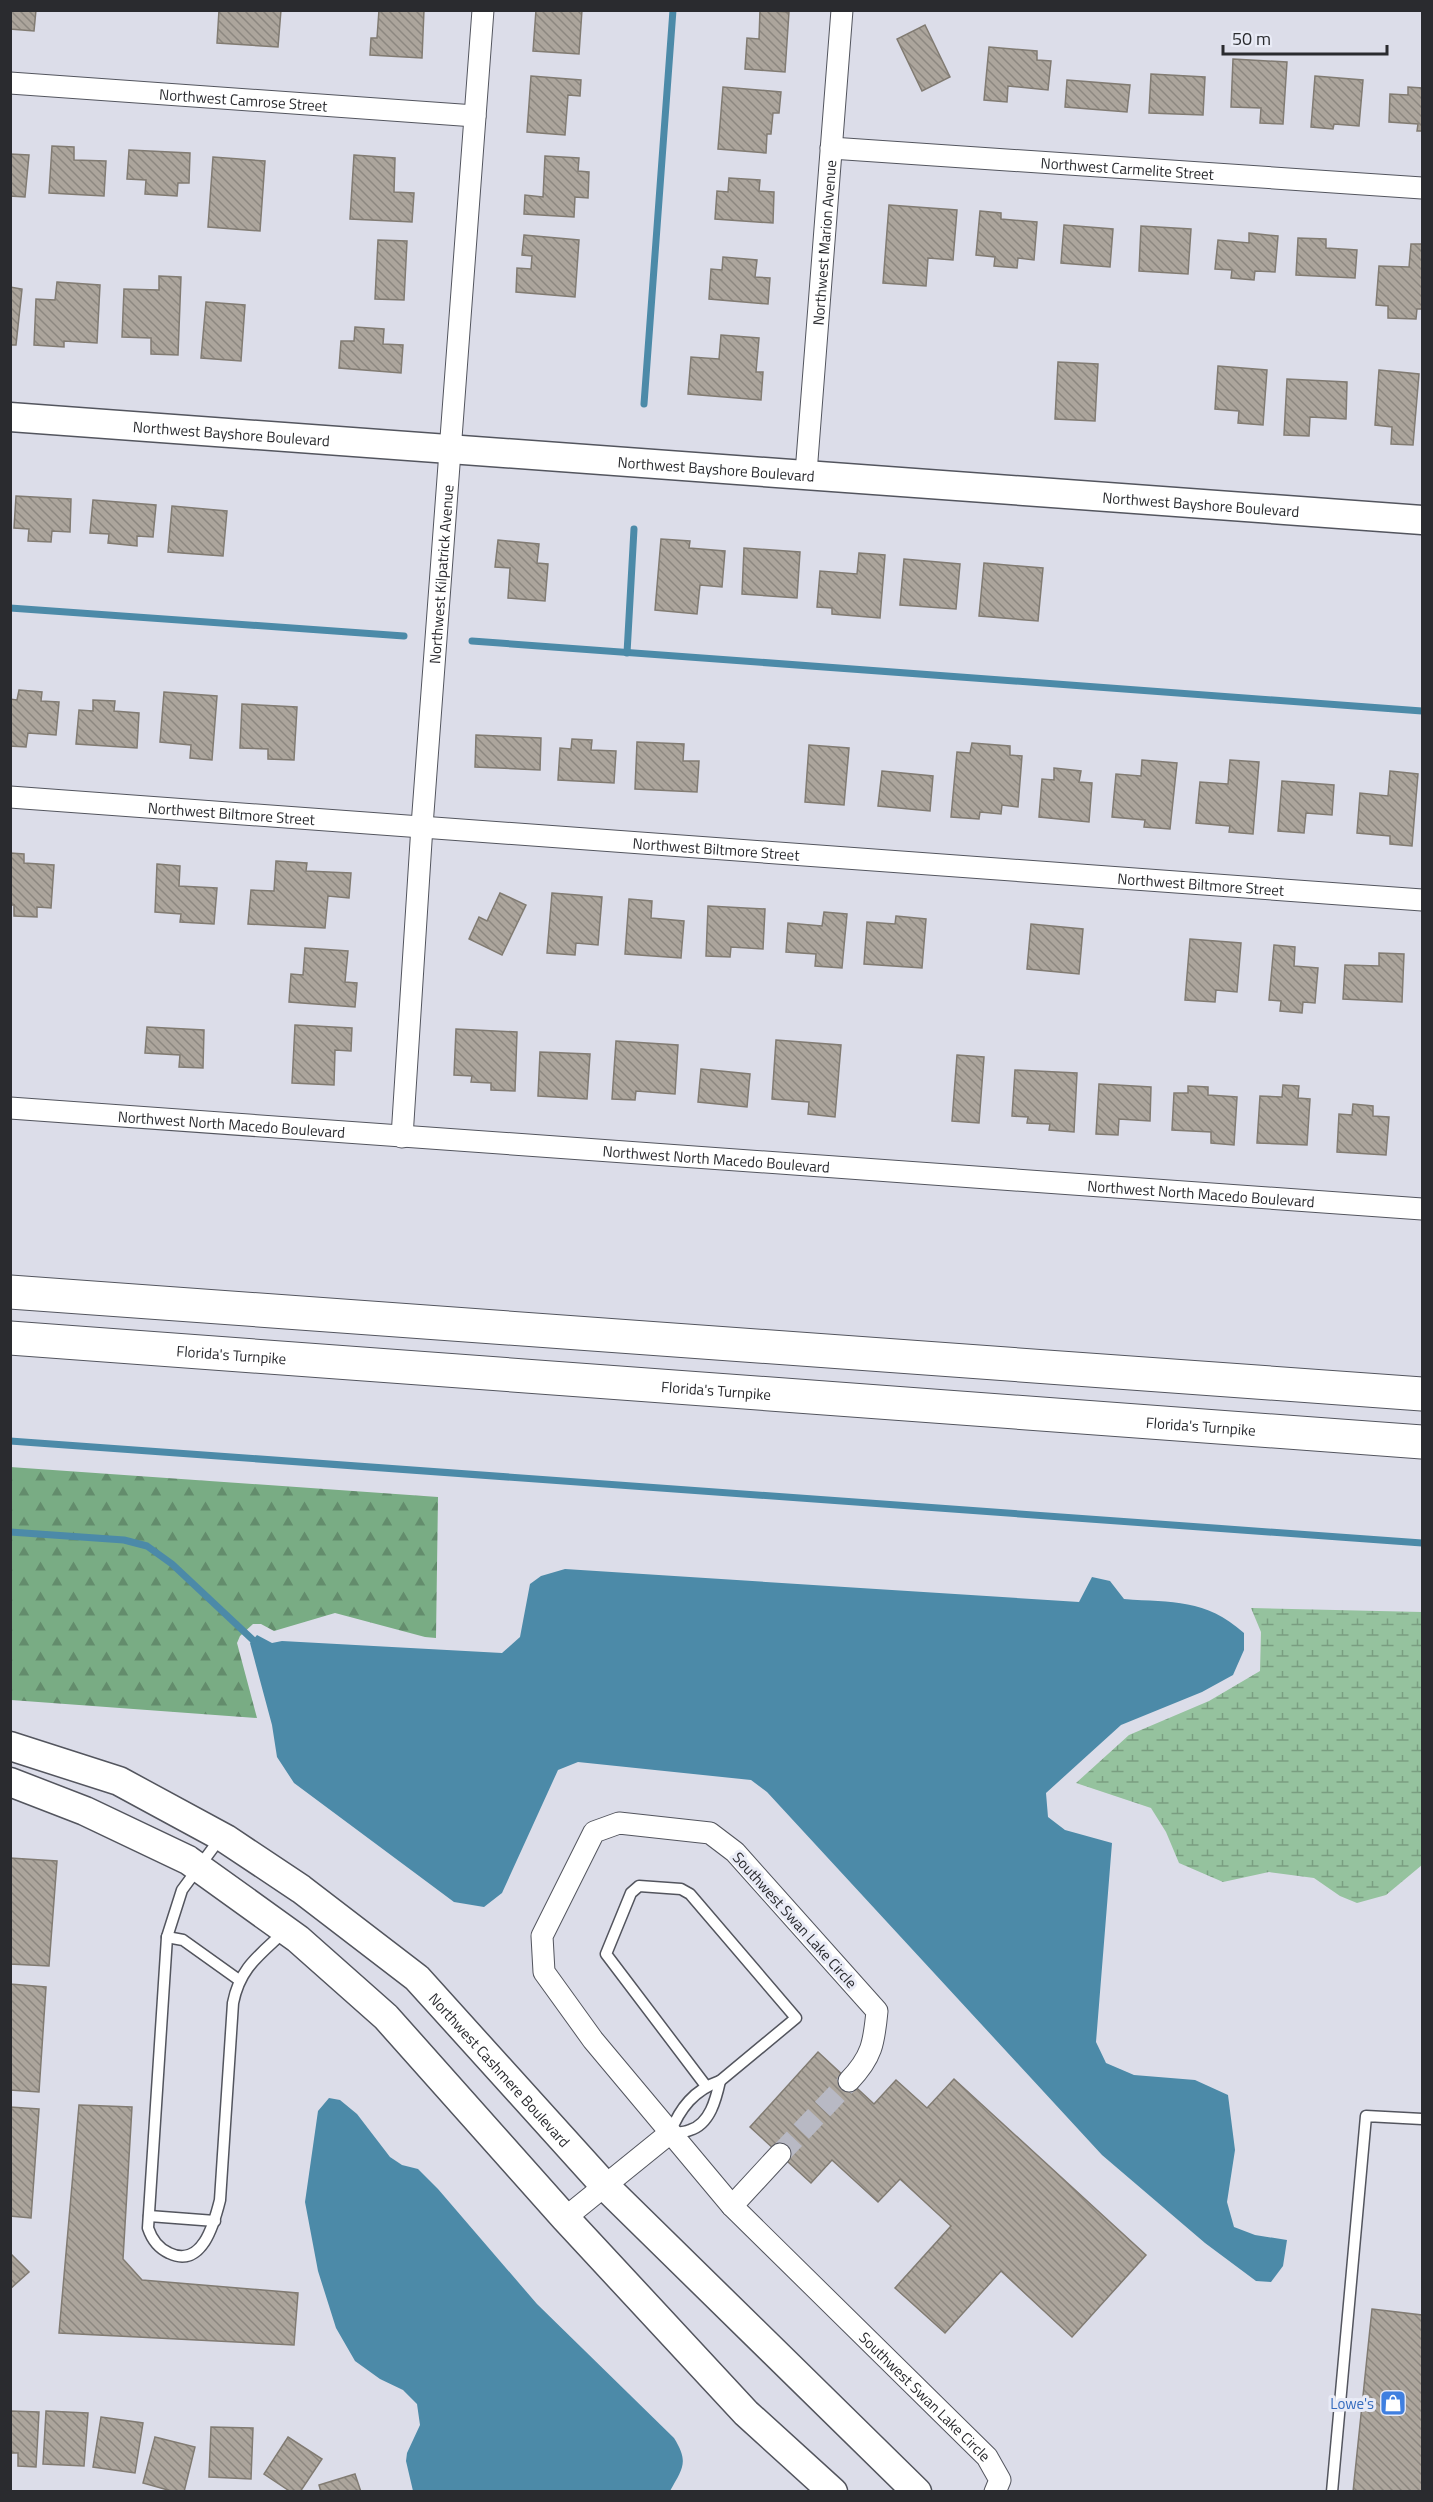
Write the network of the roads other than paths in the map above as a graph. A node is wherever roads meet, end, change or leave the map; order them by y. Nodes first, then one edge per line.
1 (483, 10) edge
2 (842, 10) edge
3 (10, 83) edge
4 (475, 116) junction
5 (831, 148) junction
6 (1422, 188) edge
7 (10, 417) edge
8 (451, 449) junction
9 (806, 473) junction
10 (1422, 520) edge
11 (10, 797) edge
12 (422, 826) junction
13 (1422, 900) edge
14 (10, 1108) edge
15 (402, 1137) junction
16 (1422, 1209) edge
17 (10, 1292) edge
18 (10, 1338) edge
19 (1422, 1394) edge
20 (1422, 1442) edge
21 (10, 1746) edge
22 (10, 1782) edge
23 (221, 1836) junction
24 (199, 1868) junction
25 (286, 1930) junction
26 (167, 1937) junction
27 (239, 1980) junction
28 (720, 2081) junction
29 (849, 2081) tunnel mouth
30 (706, 2086) junction
31 (1422, 2119) edge
32 (670, 2133) junction
33 (780, 2154) tunnel mouth
34 (605, 2186) junction
35 (732, 2206) junction
36 (149, 2216) junction
37 (565, 2218) junction
38 (215, 2221) junction
39 (833, 2492) edge
40 (917, 2492) edge
41 (995, 2492) edge
42 (1332, 2492) edge

1 - 4 street, Northwest Kilpatrick Avenue
2 - 5 street, Northwest Marion Avenue
3 - 4 street, Northwest Camrose Street
4 - 8 street, Northwest Kilpatrick Avenue
5 - 6 street, Northwest Carmelite Street
5 - 9 street, Northwest Marion Avenue
7 - 8 street, Northwest Bayshore Boulevard
8 - 9 street, Northwest Bayshore Boulevard
8 - 12 street, Northwest Kilpatrick Avenue
9 - 10 street, Northwest Bayshore Boulevard
11 - 12 street, Northwest Biltmore Street
12 - 13 street, Northwest Biltmore Street
12 - 15 street, Northwest Kilpatrick Avenue
14 - 15 street, Northwest North Macedo Boulevard
15 - 16 street, Northwest North Macedo Boulevard
17 - 19 highway
18 - 20 highway, Florida's Turnpike
21 - 23 street, Northwest Cashmere Boulevard
22 - 24 street
23 - 24 lane
23 - 34 street, Northwest Cashmere Boulevard
24 - 25 street
24 - 26 lane
25 - 27 lane
25 - 37 street
26 - 27 lane
26 - 36 lane
27 - 38 lane
28 - 30 lane
28 - 30 lane
28 - 32 lane
29 - 32 street, Southwest Swan Lake Circle
30 - 32 lane
31 - 42 lane
32 - 34 street
32 - 35 street, Southwest Swan Lake Circle
33 - 35 street
34 - 37 street
34 - 40 street, Northwest Cashmere Boulevard
35 - 41 street, Southwest Swan Lake Circle
36 - 38 lane
36 - 38 lane
37 - 39 street

